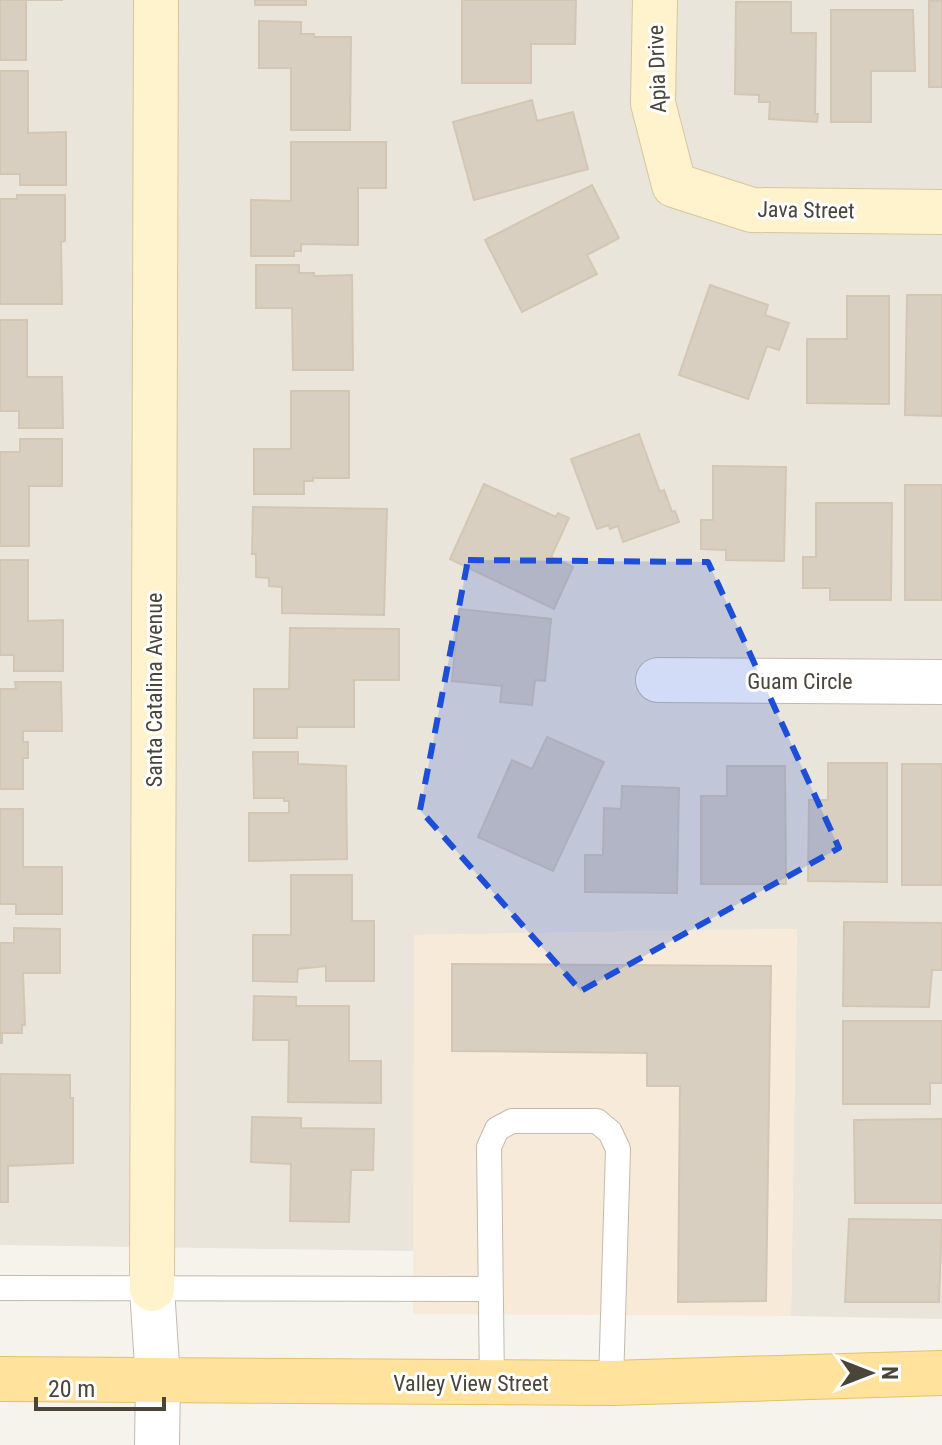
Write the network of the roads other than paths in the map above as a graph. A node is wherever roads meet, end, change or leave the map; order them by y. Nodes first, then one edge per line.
1 (156, 0) edge
2 (655, 0) edge
3 (674, 185) joint
4 (942, 212) edge
5 (658, 680) dead end
6 (942, 682) edge
7 (0, 1288) edge
8 (152, 1289) junction
9 (490, 1289) junction
10 (942, 1373) edge
11 (0, 1379) edge
12 (158, 1380) junction
13 (611, 1383) junction
14 (492, 1384) junction
15 (157, 1445) edge

1 - 8 street, Santa Catalina Avenue
2 - 3 street, Apia Drive
3 - 4 street, Java Street
5 - 6 street, Guam Circle
7 - 8 lane
8 - 9 lane
8 - 12 street, Santa Catalina Avenue
9 - 13 lane
9 - 14 lane
10 - 13 main road, Valley View Street
11 - 12 main road, Valley View Street
12 - 14 main road, Valley View Street
12 - 15 street, Santa Catalina Avenue
13 - 14 main road, Valley View Street

